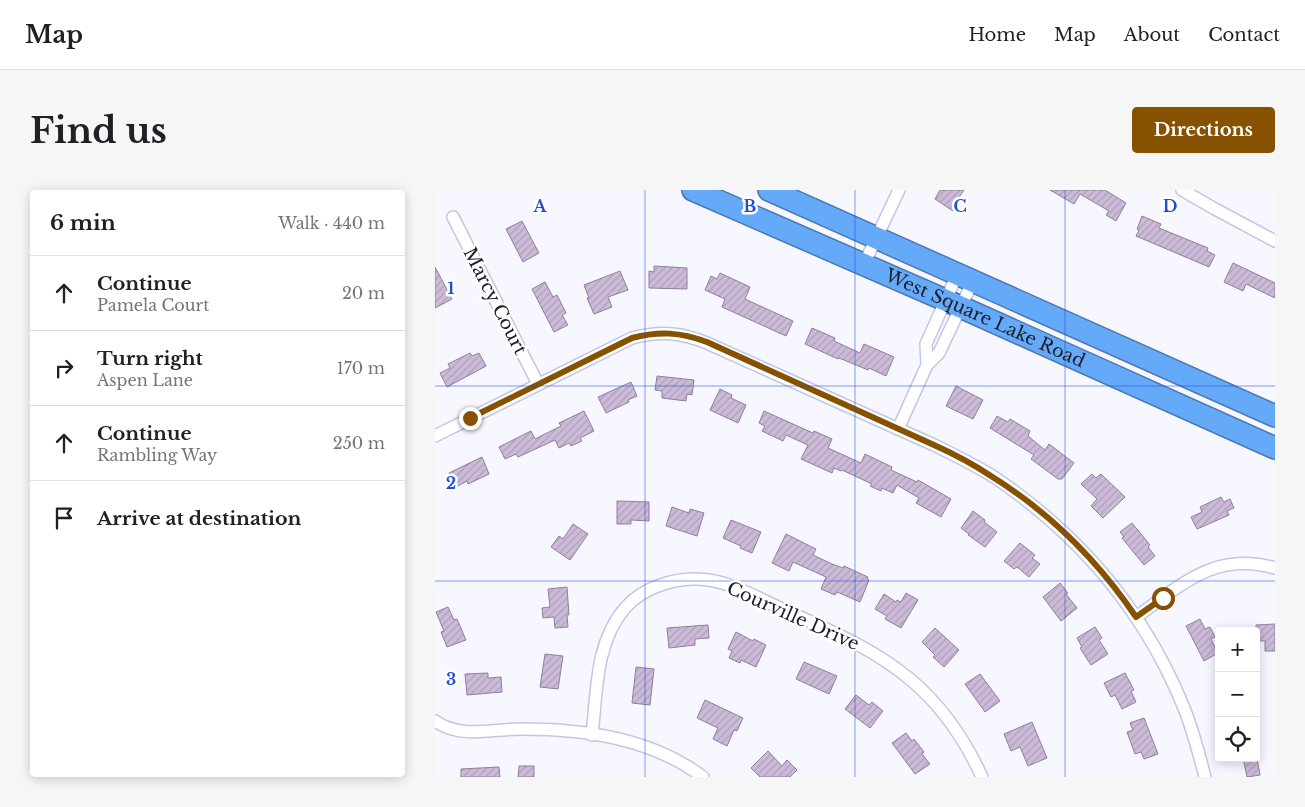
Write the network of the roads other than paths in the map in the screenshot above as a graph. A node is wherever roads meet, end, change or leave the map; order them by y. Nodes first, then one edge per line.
1 (693, 190) edge
2 (769, 190) edge
3 (899, 190) edge
4 (1182, 190) edge
5 (453, 217) dead end
6 (876, 238) junction
7 (1275, 241) edge
8 (863, 264) junction
9 (965, 278) junction
10 (953, 304) junction
11 (927, 366) junction
12 (538, 384) junction
13 (1275, 416) edge
14 (899, 429) junction
15 (435, 436) edge
16 (1273, 442) edge
17 (1275, 568) edge
18 (1136, 617) junction
19 (435, 722) edge
20 (592, 735) junction
21 (703, 777) edge
22 (982, 777) edge
23 (1205, 777) edge

1 - 8 highway, West Square Lake Road
2 - 6 highway, West Square Lake Road
3 - 6 street
4 - 7 street
5 - 12 street, Marcy Court
6 - 8 street
6 - 9 highway, West Square Lake Road
8 - 10 highway, West Square Lake Road
9 - 10 street
9 - 10 street
9 - 13 highway, West Square Lake Road
10 - 11 street
10 - 11 street
10 - 16 highway, West Square Lake Road
11 - 14 street
12 - 14 street
12 - 15 street
14 - 18 street
17 - 18 street
18 - 23 street
19 - 20 street
20 - 21 street
20 - 22 street, Courville Drive

